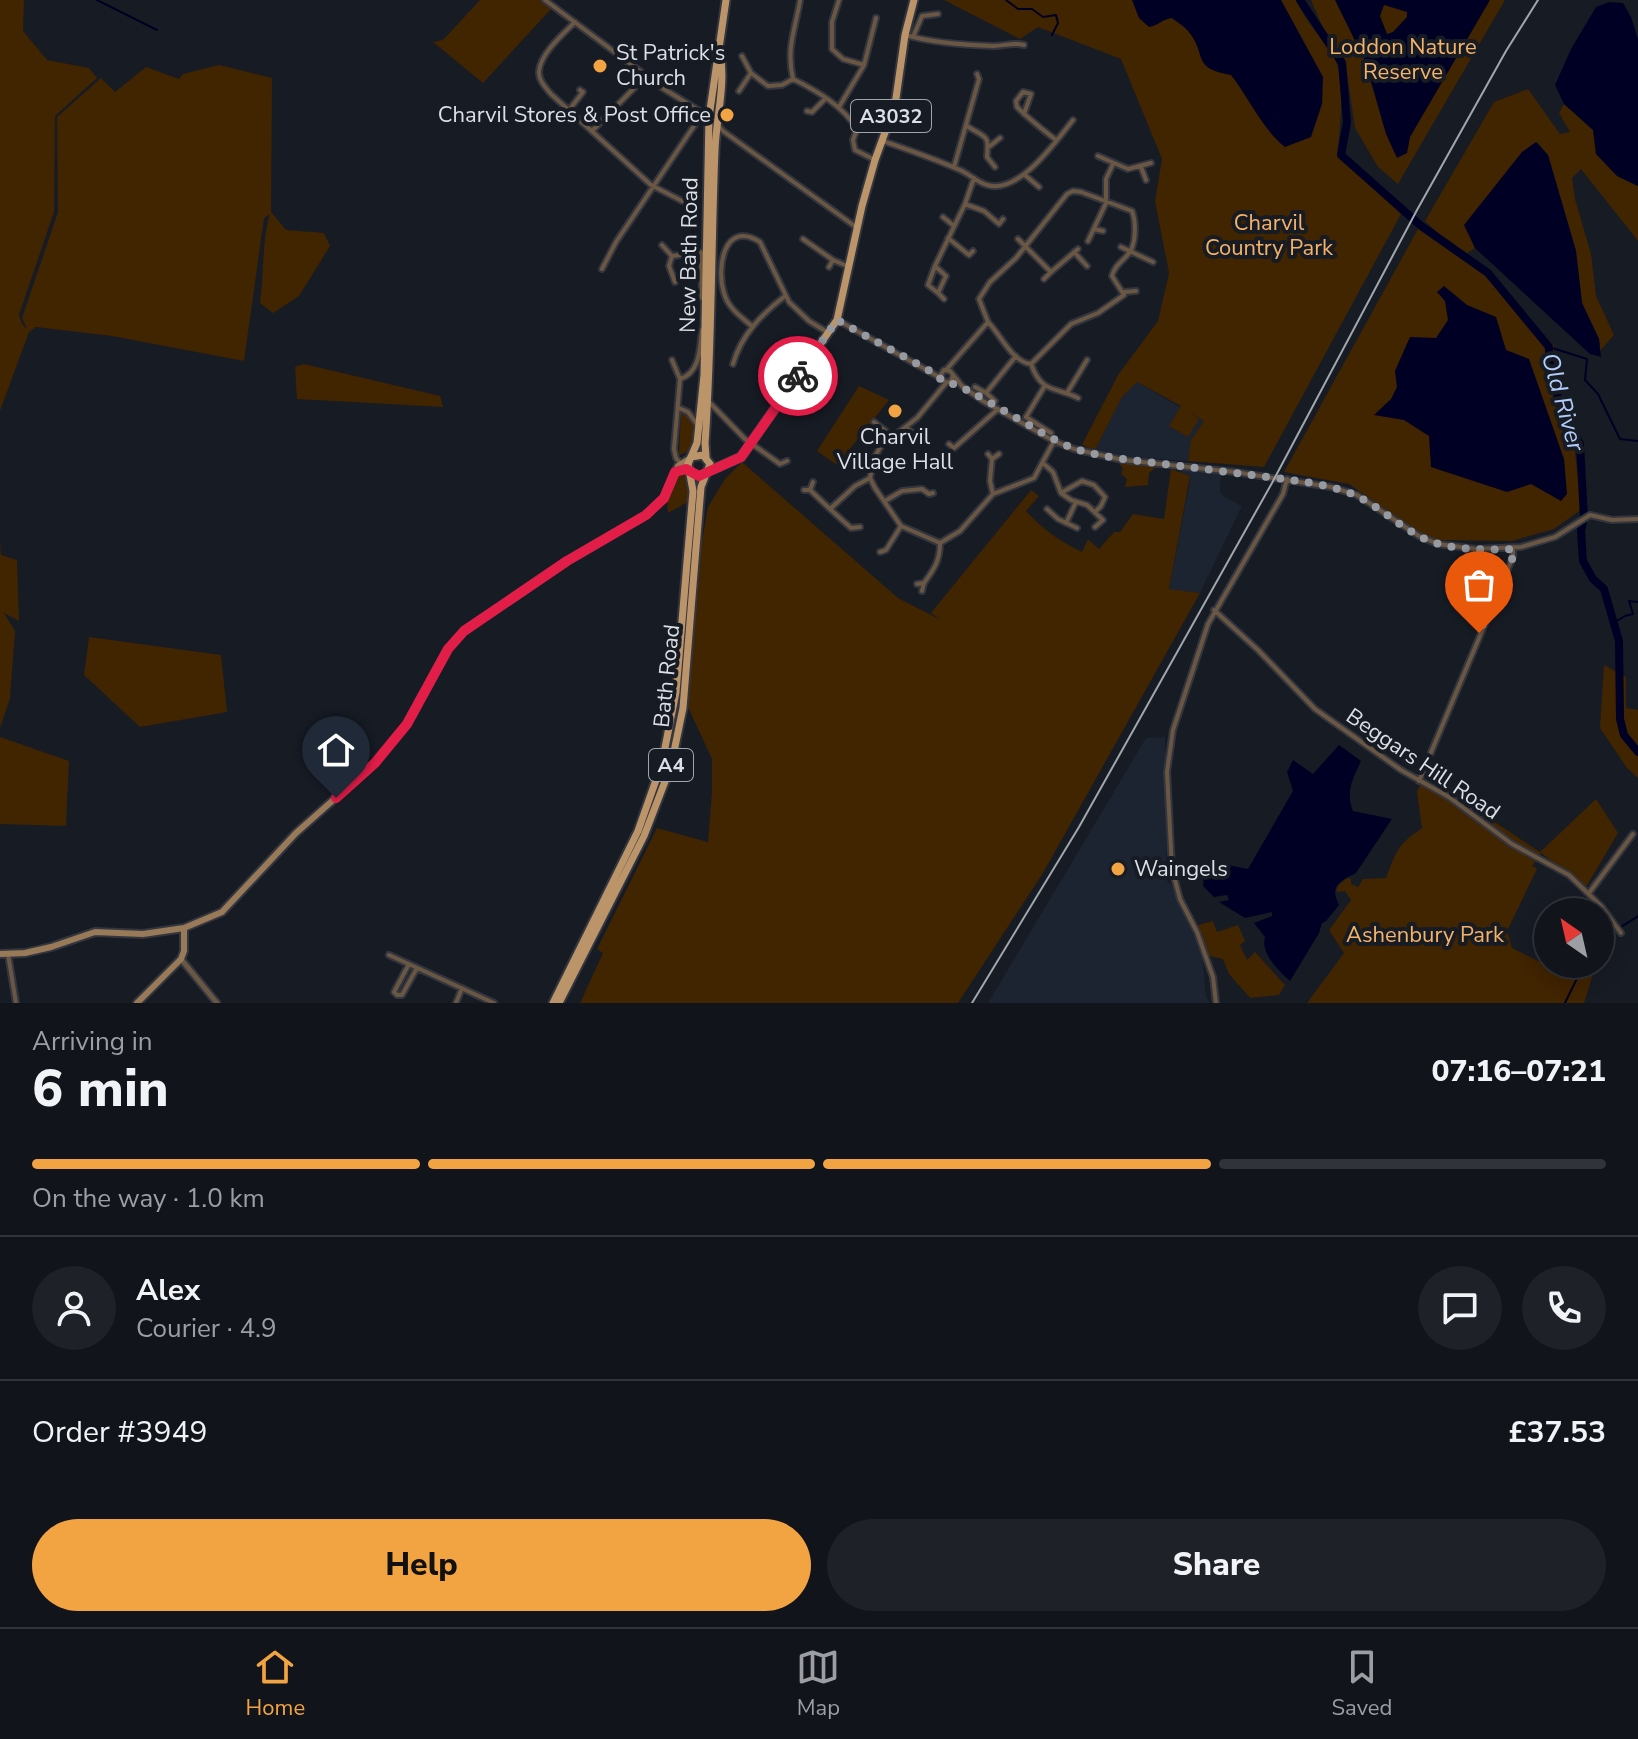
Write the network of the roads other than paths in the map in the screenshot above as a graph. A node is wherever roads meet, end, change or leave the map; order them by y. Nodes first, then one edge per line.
1 (545, 0) edge
2 (726, 0) edge
3 (800, 0) edge
4 (839, 0) edge
5 (914, 0) edge
6 (938, 14) dead end
7 (876, 18) dead end
8 (575, 22) junction
9 (909, 36) junction
10 (1024, 45) dead end
11 (832, 49) junction
12 (719, 51) junction
13 (825, 53) dead end
14 (742, 56) dead end
15 (864, 65) junction
16 (751, 73) junction
17 (984, 75) dead end
18 (646, 76) junction
19 (793, 79) junction
20 (739, 91) dead end
21 (583, 92) dead end
22 (825, 99) junction
23 (839, 107) junction
24 (569, 110) junction
25 (1024, 114) junction
26 (706, 116) junction
27 (816, 119) dead end
28 (1073, 120) dead end
29 (717, 123) junction
30 (967, 126) junction
31 (592, 131) junction
32 (718, 136) junction
33 (1000, 138) dead end
34 (1056, 140) junction
35 (883, 141) junction
36 (990, 146) junction
37 (1098, 156) dead end
38 (875, 160) junction
39 (1151, 163) dead end
40 (1113, 164) junction
41 (954, 167) junction
42 (995, 167) dead end
43 (1141, 167) junction
44 (1025, 175) junction
45 (974, 178) junction
46 (1146, 180) dead end
47 (655, 186) junction
48 (1039, 187) dead end
49 (1106, 203) junction
50 (688, 204) dead end
51 (965, 204) junction
52 (943, 217) dead end
53 (954, 226) junction
54 (857, 228) junction
55 (1005, 228) dead end
56 (1094, 229) junction
57 (1103, 231) dead end
58 (948, 238) junction
59 (803, 239) dead end
60 (1018, 239) dead end
61 (1088, 241) dead end
62 (662, 245) dead end
63 (1025, 245) junction
64 (1121, 247) dead end
65 (1131, 251) junction
66 (970, 255) dead end
67 (672, 256) junction
68 (833, 260) junction
69 (1153, 262) dead end
70 (935, 266) junction
71 (1087, 266) dead end
72 (829, 267) dead end
73 (850, 267) junction
74 (602, 269) dead end
75 (1051, 272) junction
76 (1044, 279) dead end
77 (675, 282) dead end
78 (1136, 291) dead end
79 (1124, 292) junction
80 (938, 293) junction
81 (785, 296) junction
82 (944, 299) dead end
83 (837, 320) junction
84 (988, 322) junction
85 (752, 326) junction
86 (827, 332) junction
87 (1016, 356) junction
88 (672, 360) dead end
89 (1087, 360) dead end
90 (733, 364) dead end
91 (1031, 364) junction
92 (947, 376) junction
93 (680, 379) junction
94 (975, 387) dead end
95 (1044, 387) junction
96 (986, 393) junction
97 (1067, 393) junction
98 (1078, 398) dead end
99 (995, 401) dead end
100 (711, 404) junction
101 (679, 408) junction
102 (998, 409) junction
103 (1018, 414) dead end
104 (1026, 417) junction
105 (877, 422) dead end
106 (699, 426) junction
107 (906, 427) junction
108 (1051, 433) dead end
109 (892, 436) junction
110 (918, 438) dead end
111 (1054, 441) junction
112 (752, 444) junction
113 (950, 453) dead end
114 (999, 454) dead end
115 (707, 458) junction
116 (689, 459) junction
117 (787, 461) dead end
118 (681, 464) junction
119 (780, 464) junction
120 (1044, 464) junction
121 (724, 465) junction
122 (775, 469) dead end
123 (690, 471) junction
124 (675, 472) junction
125 (707, 472) junction
126 (870, 478) junction
127 (1287, 479) junction
128 (813, 482) dead end
129 (1061, 493) junction
130 (993, 494) junction
131 (931, 495) dead end
132 (885, 501) junction
133 (1076, 502) junction
134 (830, 509) junction
135 (1047, 509) dead end
136 (1095, 512) junction
137 (1638, 519) edge
138 (1066, 523) junction
139 (901, 526) junction
140 (860, 527) dead end
141 (1095, 527) dead end
142 (851, 528) junction
143 (1077, 528) dead end
144 (853, 535) dead end
145 (940, 543) junction
146 (1513, 549) junction
147 (889, 557) dead end
148 (924, 583) junction
149 (917, 584) dead end
150 (922, 591) dead end
151 (1214, 610) junction
152 (1419, 781) junction
153 (1633, 834) dead end
154 (1589, 893) junction
155 (184, 928) junction
156 (1621, 933) dead end
157 (4, 954) edge
158 (389, 955) dead end
159 (181, 959) junction
160 (409, 964) junction
161 (417, 968) junction
162 (462, 988) junction
163 (397, 995) junction
164 (16, 1003) edge
165 (137, 1003) edge
166 (217, 1003) edge
167 (392, 1003) edge
168 (456, 1003) edge
169 (494, 1003) edge
170 (553, 1003) edge
171 (559, 1003) edge
172 (1216, 1003) edge

1 - 8 street
2 - 12 main road, New Bath Road / A4
3 - 19 street
4 - 11 street
5 - 9 main road, A3032
6 - 9 street
7 - 15 street
8 - 18 street
8 - 24 street
9 - 10 street
9 - 35 main road, A3032
11 - 13 street
11 - 15 street
12 - 26 main road, New Bath Road / A4
12 - 29 main road, New Bath Road / A4
14 - 16 street
15 - 23 street
16 - 19 street
16 - 20 street
17 - 30 street
18 - 26 street
18 - 31 street
19 - 22 street
21 - 24 street
22 - 23 street
22 - 27 street
23 - 38 street
24 - 31 street
25 - 25 street
25 - 34 street
26 - 29 street
26 - 32 street
26 - 47 street
26 - 106 main road, New Bath Road / A4
28 - 34 street
29 - 32 main road, New Bath Road / A4
30 - 36 street
30 - 41 street
31 - 47 street
32 - 54 street
32 - 100 main road, New Bath Road / A4
33 - 36 street
34 - 44 street
35 - 38 main road, A3032
35 - 41 street
36 - 42 street
37 - 40 street
38 - 54 main road, A3032
39 - 43 street
40 - 43 street
40 - 49 street
41 - 45 street
43 - 46 street
44 - 45 street
44 - 48 street
45 - 51 street
47 - 50 street
47 - 74 street
49 - 56 street
49 - 63 street
49 - 65 street
51 - 53 street
51 - 55 street
52 - 53 street
53 - 58 street
54 - 73 main road, A3032
56 - 57 street
56 - 61 street
58 - 66 street
58 - 70 street
59 - 68 street
60 - 63 street
62 - 67 street
63 - 75 street
63 - 84 street
64 - 65 street
65 - 69 street
65 - 79 street
67 - 77 street
67 - 93 street
68 - 72 street
68 - 73 street
70 - 80 street
70 - 80 street
71 - 75 street
73 - 83 main road, A3032
75 - 76 street
78 - 79 street
79 - 91 street
80 - 82 street
81 - 85 street
81 - 85 street
81 - 86 street
83 - 86 main road, A3032
83 - 92 street
84 - 87 street
84 - 92 street
85 - 90 street
86 - 112 main road, A3032
87 - 91 street
87 - 96 street
88 - 93 street
89 - 97 street
91 - 95 street
92 - 102 street
92 - 107 street
93 - 101 street
94 - 96 street
95 - 97 street
95 - 104 street
96 - 99 street
97 - 98 street
100 - 112 street
100 - 115 main road, New Bath Road / A4
101 - 106 street
101 - 118 street
102 - 111 street
102 - 113 street
103 - 104 street
104 - 108 street
105 - 109 street
106 - 116 main road, New Bath Road / A4
107 - 109 street
107 - 110 street
109 - 126 street
111 - 120 street
111 - 127 street
112 - 119 street
112 - 121 main road, A3032
114 - 130 street
115 - 116 main road
115 - 121 main road
115 - 125 main road, Bath Road / A4
116 - 118 main road
116 - 123 main road, Bath Road / A4
117 - 119 street
118 - 124 main road
119 - 122 street
120 - 129 street
120 - 130 street
121 - 125 main road, A3032
123 - 124 main road
123 - 125 main road
123 - 170 main road, Bath Road / A4
124 - 155 main road
125 - 171 main road, Bath Road / A4
126 - 132 street
126 - 134 street
127 - 146 street
127 - 151 street
128 - 134 street
129 - 133 street
129 - 136 street
130 - 145 street
131 - 132 street
132 - 139 street
133 - 136 street
133 - 138 street
134 - 142 street
135 - 138 street
136 - 141 street
137 - 146 street
138 - 143 street
139 - 145 street
139 - 147 street
140 - 142 street
142 - 144 street
145 - 148 street
146 - 152 street
148 - 149 street
148 - 150 street
151 - 152 street, Beggars Hill Road
151 - 172 street
152 - 154 street, Beggars Hill Road
153 - 154 street
154 - 156 street, Beggars Hill Road
155 - 157 main road
155 - 159 main road
157 - 164 street
158 - 160 street
159 - 165 main road
159 - 166 street
160 - 161 street
160 - 163 street
161 - 162 street
161 - 163 street
162 - 168 street
162 - 169 street
163 - 167 street

